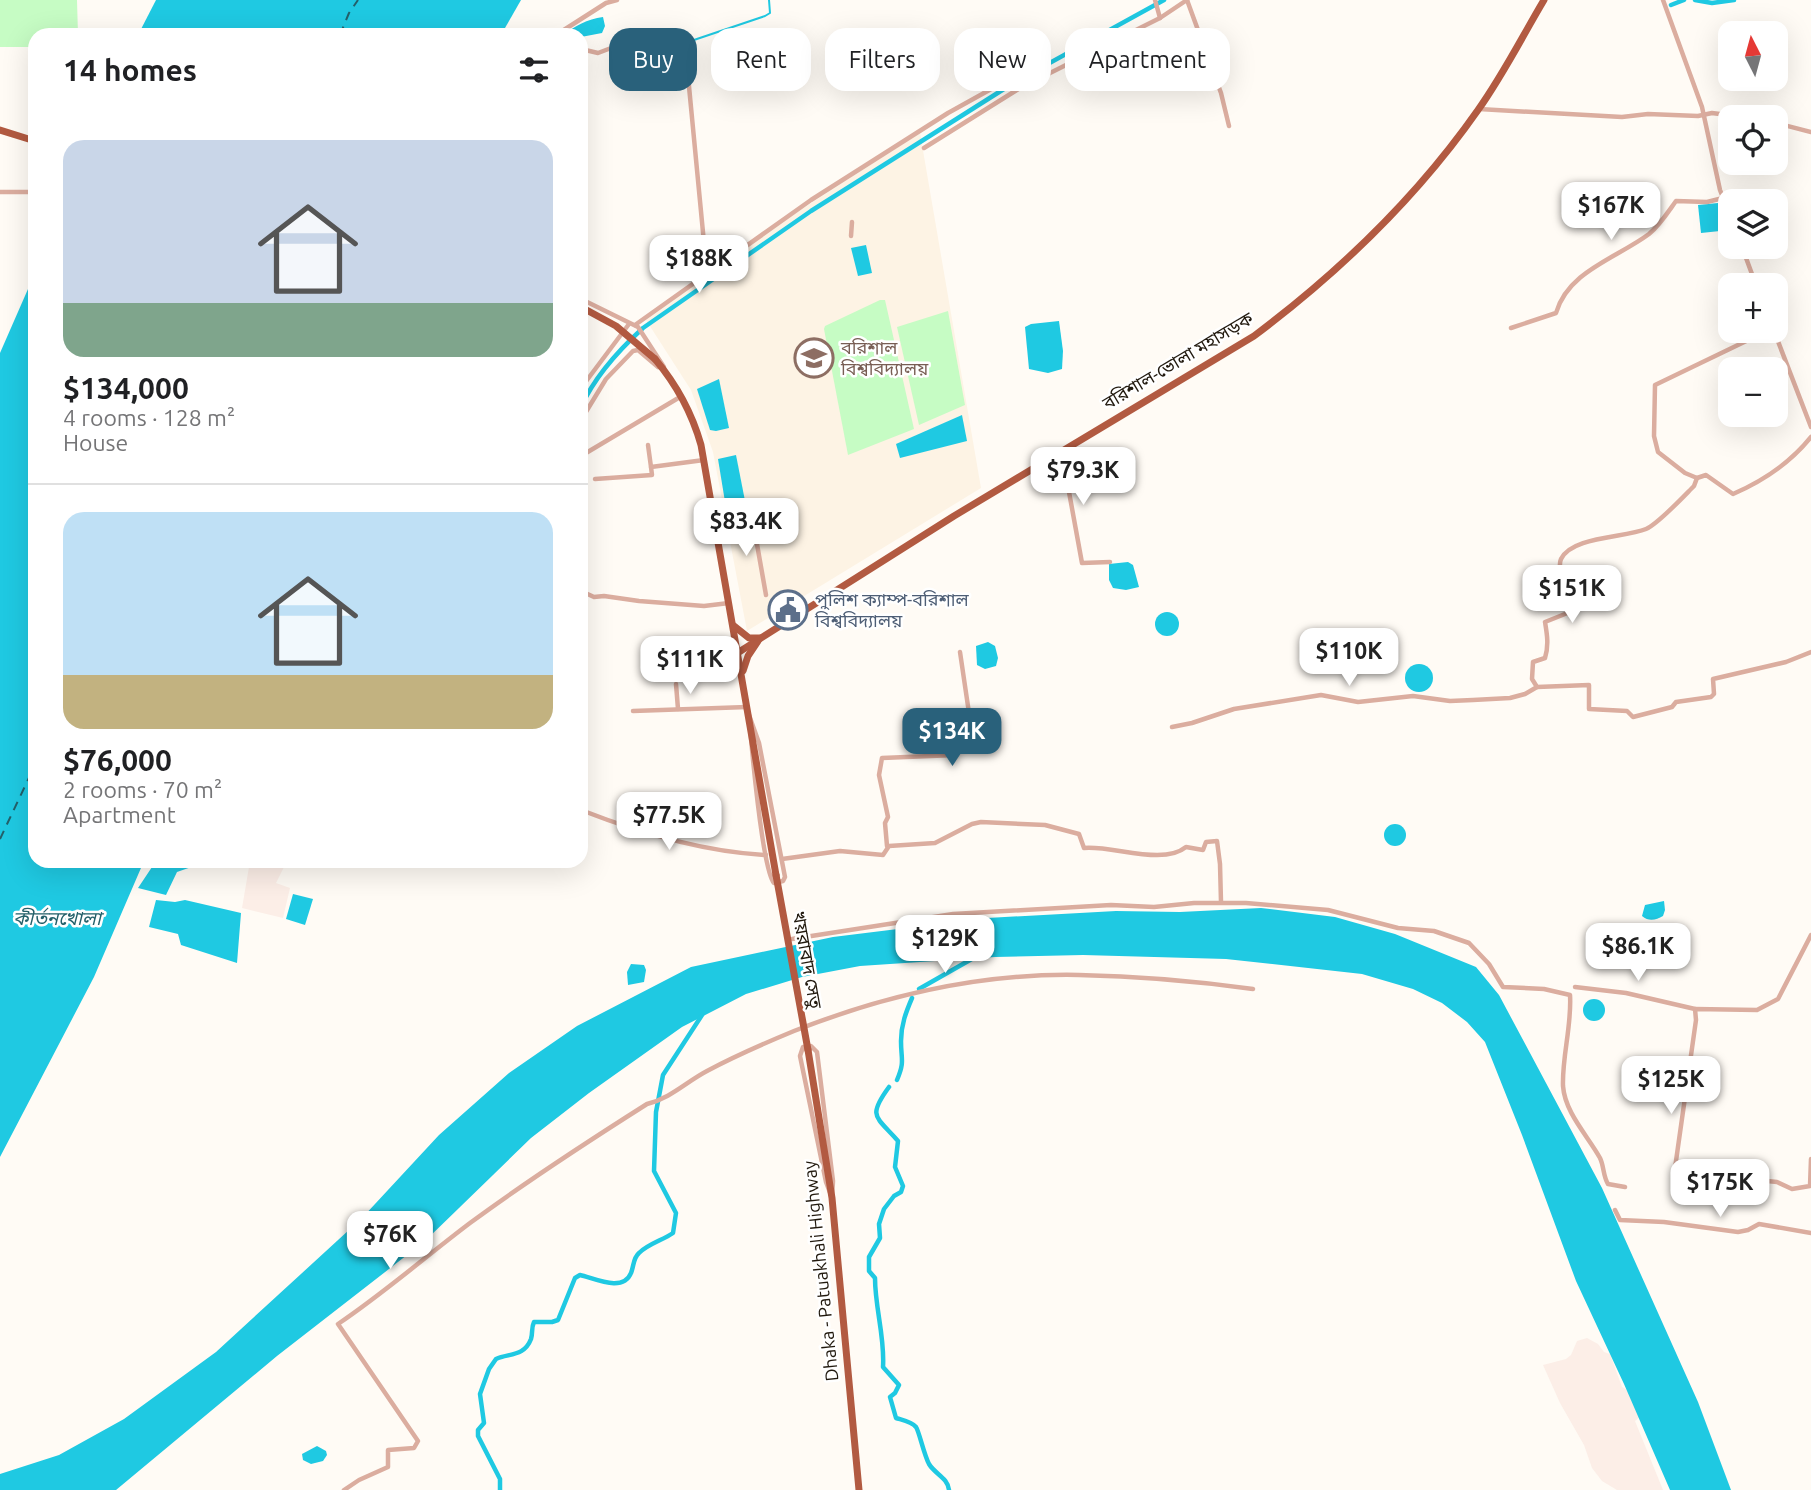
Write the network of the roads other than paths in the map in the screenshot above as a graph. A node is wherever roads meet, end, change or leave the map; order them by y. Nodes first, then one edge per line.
1 (617, 0) edge
2 (1155, 0) edge
3 (1187, 0) edge
4 (1544, 0) edge
5 (1663, 0) edge
6 (1159, 15) junction
7 (567, 28) edge
8 (588, 51) edge
9 (988, 91) edge
10 (1479, 109) junction
11 (1718, 114) edge
12 (1703, 115) junction
13 (1229, 126) dead end
14 (1788, 126) edge
15 (0, 130) edge
16 (1811, 132) edge
17 (28, 139) edge
18 (924, 148) dead end
19 (1721, 189) edge
20 (0, 192) edge
21 (28, 192) edge
22 (1718, 199) edge
23 (852, 222) dead end
24 (851, 236) dead end
25 (707, 274) junction
26 (588, 302) edge
27 (588, 311) edge
28 (634, 325) junction
29 (1511, 328) dead end
30 (1742, 343) edge
31 (1779, 343) edge
32 (667, 374) junction
33 (588, 380) edge
34 (681, 396) junction
35 (588, 409) edge
36 (1811, 427) edge
37 (1811, 437) edge
38 (648, 445) dead end
39 (588, 452) edge
40 (1055, 454) junction
41 (704, 460) junction
42 (651, 467) junction
43 (1697, 478) junction
44 (595, 479) dead end
45 (752, 516) dead end
46 (1110, 562) dead end
47 (588, 594) edge
48 (766, 595) dead end
49 (730, 603) junction
50 (734, 626) junction
51 (761, 638) junction
52 (738, 652) junction
53 (1811, 652) edge
54 (960, 653) dead end
55 (743, 672) junction
56 (676, 684) dead end
57 (1537, 687) junction
58 (678, 709) junction
59 (632, 710) dead end
60 (749, 711) junction
61 (1172, 727) dead end
62 (588, 813) edge
63 (887, 847) junction
64 (766, 855) junction
65 (782, 859) junction
66 (1221, 902) junction
67 (1811, 935) edge
68 (792, 939) dead end
69 (1575, 987) dead end
70 (1253, 989) dead end
71 (1695, 1009) junction
72 (807, 1050) joint
73 (1811, 1159) edge
74 (1625, 1186) dead end
75 (832, 1198) junction
76 (1615, 1210) dead end
77 (1811, 1233) edge
78 (344, 1490) edge
79 (859, 1490) edge

1 - 7 street
2 - 6 street
3 - 6 street
3 - 13 street
4 - 10 highway, বরিশাল-ভোলা মহাসড়ক
5 - 12 street
6 - 18 street
8 - 25 street
9 - 25 street
10 - 12 street
10 - 40 highway, বরিশাল-ভোলা মহাসড়ক
11 - 12 street
12 - 19 street
14 - 16 street
15 - 17 highway
20 - 21 street
22 - 29 street
23 - 24 street
25 - 28 street
26 - 28 street
27 - 32 highway, bridge
28 - 32 street
28 - 33 street
30 - 43 street
31 - 36 street
32 - 34 highway
32 - 35 street
34 - 39 street
34 - 41 highway
37 - 43 street
38 - 42 street
40 - 46 street
40 - 51 highway, বরিশাল-ভোলা মহাসড়ক
41 - 42 street
41 - 49 highway
42 - 44 street
43 - 57 street
45 - 48 street
47 - 49 street
49 - 50 highway
50 - 51 highway
50 - 52 highway
51 - 52 highway, বরিশাল-ভোলা মহাসড়ক
51 - 55 highway
52 - 55 highway
53 - 57 street
54 - 63 street
55 - 60 highway
56 - 58 street
57 - 61 street
58 - 59 street
58 - 60 street
60 - 64 street
60 - 65 street
60 - 72 highway, খয়রাবাদ সেতু, bridge
62 - 64 street
63 - 65 street
63 - 66 street
64 - 65 street
66 - 68 street
66 - 74 street
67 - 71 street
69 - 71 street
70 - 78 street
71 - 73 street
72 - 75 highway, Dhaka - Patuakhali Highway
75 - 75 street
75 - 79 highway, Dhaka - Patuakhali Highway
76 - 77 street

